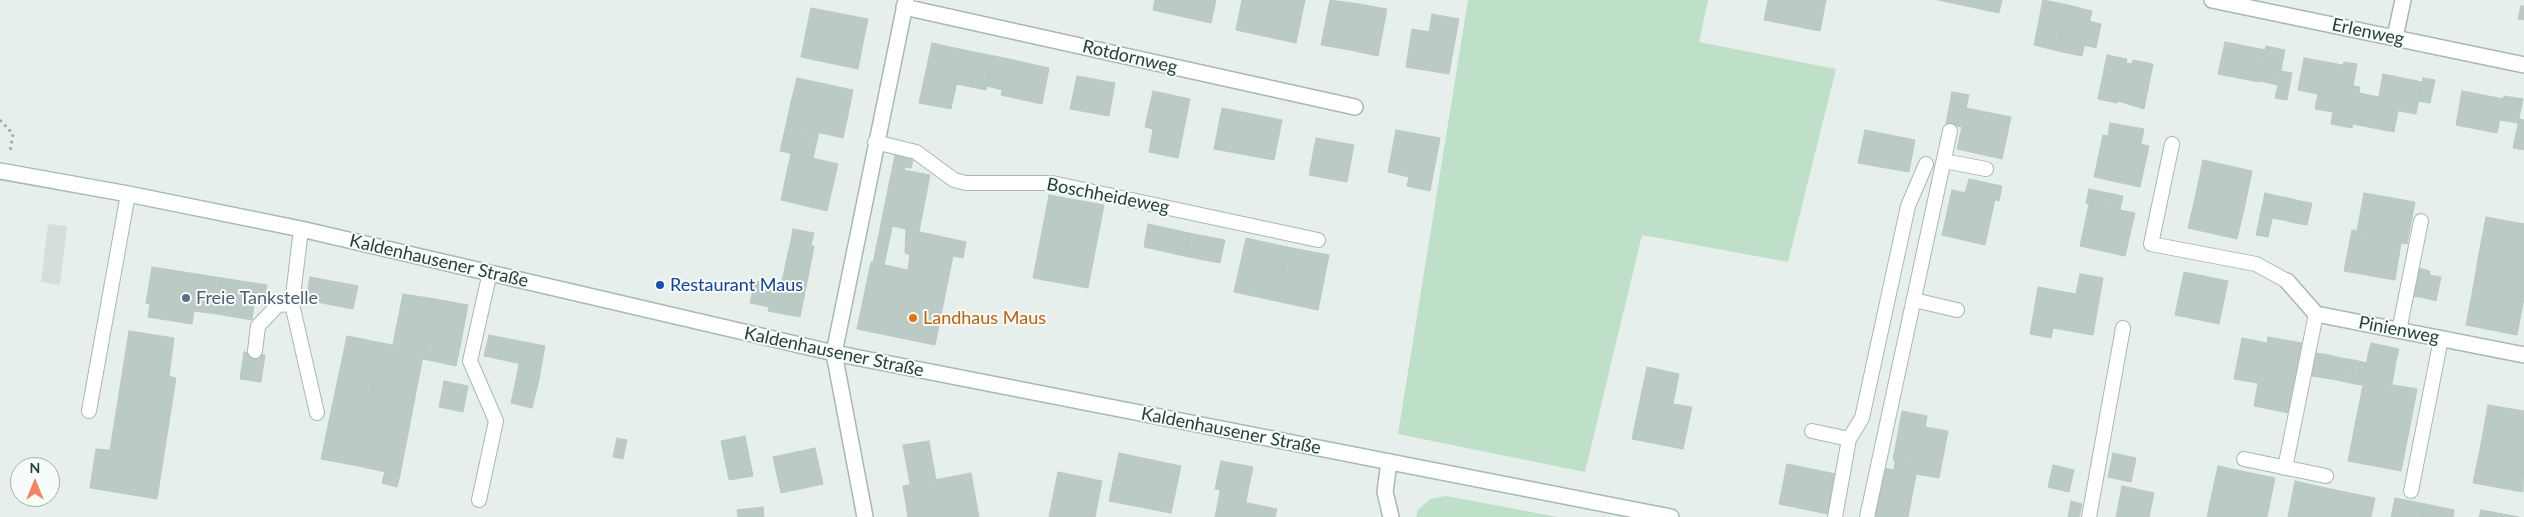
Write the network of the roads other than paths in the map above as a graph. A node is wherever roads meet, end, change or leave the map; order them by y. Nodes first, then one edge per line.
1 (2212, 0) edge
2 (2403, 0) edge
3 (905, 3) edge
4 (2395, 37) junction
5 (2524, 65) edge
6 (1355, 107) dead end
7 (1950, 131) dead end
8 (875, 142) junction
9 (2172, 144) dead end
10 (1944, 161) junction
11 (1926, 164) dead end
12 (1986, 169) dead end
13 (3, 172) edge
14 (128, 194) junction
15 (2421, 221) dead end
16 (301, 229) junction
17 (1318, 240) dead end
18 (490, 272) junction
19 (2287, 281) joint
20 (1914, 300) junction
21 (292, 304) junction
22 (1957, 310) dead end
23 (2316, 314) junction
24 (2123, 328) dead end
25 (2400, 331) junction
26 (2441, 339) junction
27 (255, 351) dead end
28 (834, 353) junction
29 (2524, 355) edge
30 (89, 411) dead end
31 (316, 413) dead end
32 (1812, 431) dead end
33 (1849, 439) junction
34 (2244, 459) dead end
35 (1389, 462) junction
36 (2285, 468) junction
37 (2326, 476) dead end
38 (2411, 491) dead end
39 (480, 500) dead end
40 (865, 517) edge
41 (1391, 517) edge
42 (1671, 517) edge
43 (1835, 517) edge
44 (1867, 517) edge
45 (2089, 517) edge

1 - 4 main road, Erlenweg
2 - 4 main road
3 - 6 main road, Rotdornweg
3 - 8 main road
4 - 5 main road, Erlenweg
7 - 10 lane
8 - 17 lane, Boschheideweg
8 - 28 main road
9 - 19 lane
10 - 12 lane
10 - 20 lane
11 - 33 lane
13 - 14 main road, Kaldenhausener Straße
14 - 16 main road, Kaldenhausener Straße
14 - 30 lane
15 - 25 lane
16 - 18 main road, Kaldenhausener Straße
16 - 21 lane
18 - 28 main road, Kaldenhausener Straße
18 - 39 lane
19 - 23 main road
20 - 22 lane
20 - 44 lane
21 - 27 lane
21 - 31 lane
23 - 25 main road, Pinienweg
23 - 36 lane
24 - 45 lane
25 - 26 main road, Pinienweg
26 - 29 main road, Pinienweg
26 - 38 lane
28 - 35 main road, Kaldenhausener Straße
28 - 40 main road
32 - 33 lane
33 - 43 lane
34 - 36 lane
35 - 41 main road
35 - 42 main road, Kaldenhausener Straße
36 - 37 lane

